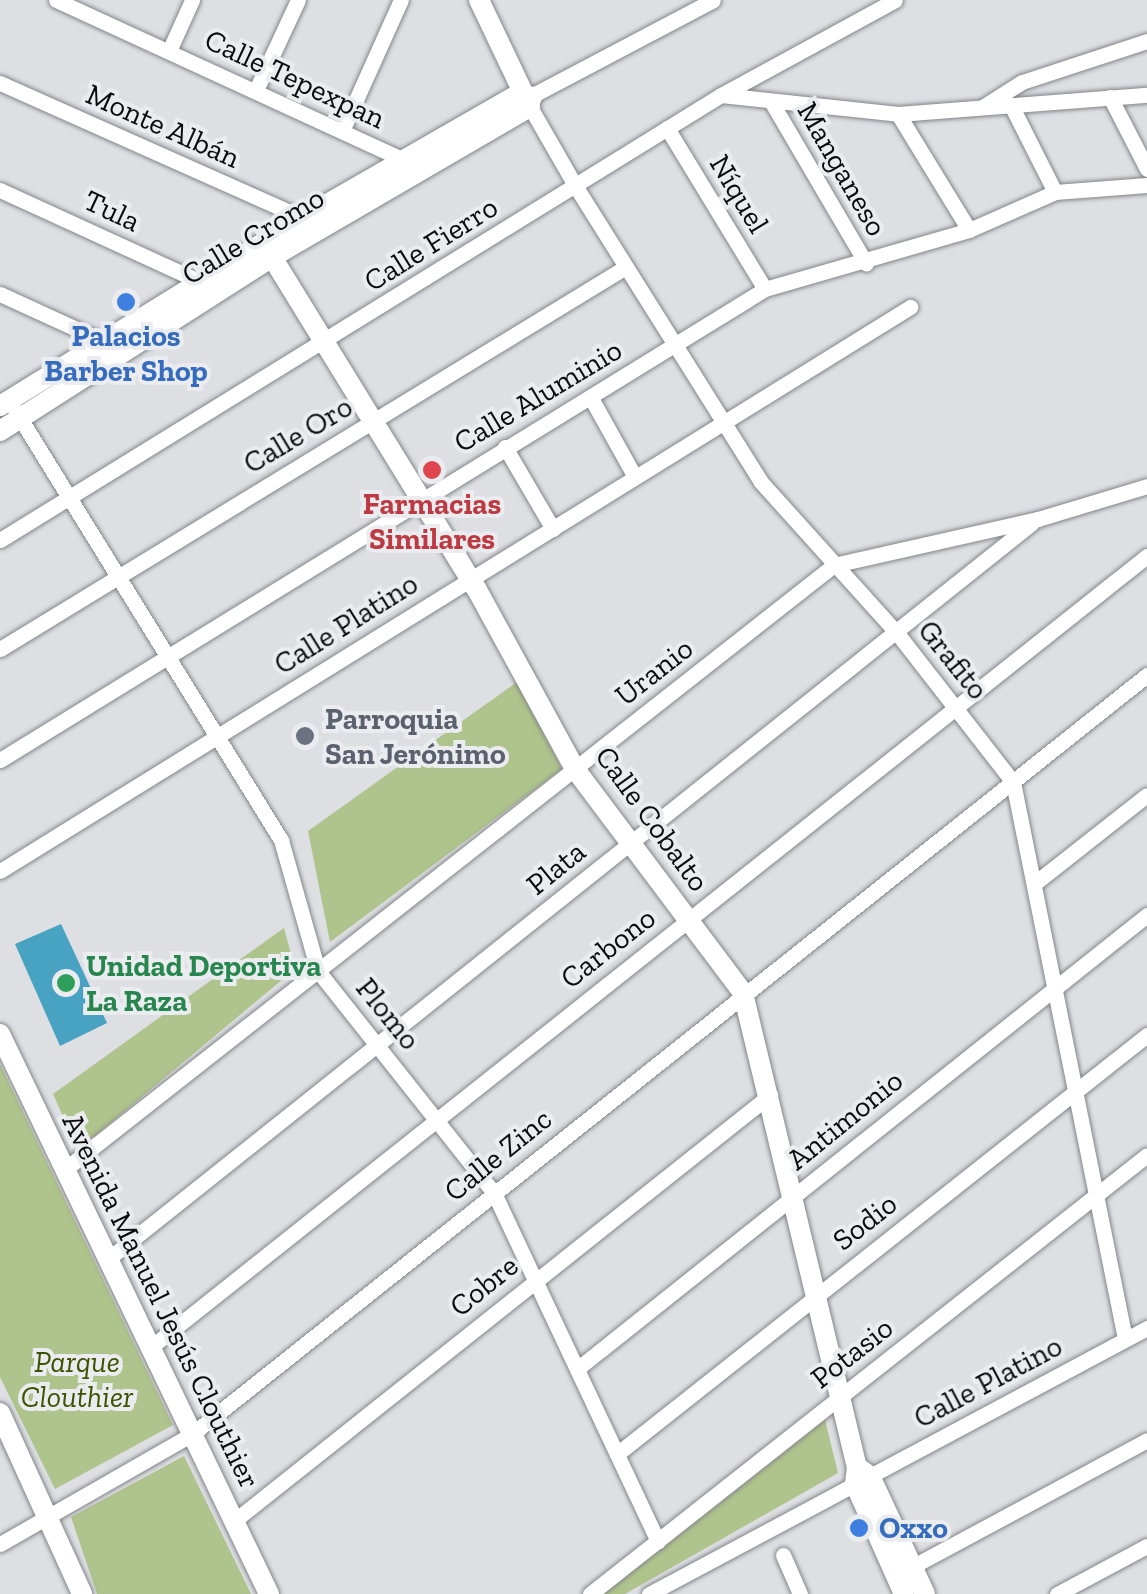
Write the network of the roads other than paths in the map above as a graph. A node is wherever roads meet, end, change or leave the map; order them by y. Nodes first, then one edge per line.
1 (56, 0) edge
2 (192, 0) edge
3 (298, 0) edge
4 (401, 0) edge
5 (479, 0) edge
6 (713, 0) edge
7 (895, 0) edge
8 (86, 6) edge
9 (1147, 42) edge
10 (169, 51) junction
11 (0, 83) edge
12 (256, 90) junction
13 (721, 95) junction
14 (1147, 95) edge
15 (1110, 97) junction
16 (529, 98) junction
17 (772, 103) junction
18 (1011, 105) junction
19 (980, 108) junction
20 (898, 114) junction
21 (667, 128) junction
22 (342, 131) junction
23 (401, 159) junction
24 (1147, 170) edge
25 (1147, 186) edge
26 (576, 187) junction
27 (0, 190) edge
28 (1055, 192) junction
29 (302, 218) junction
30 (968, 230) junction
31 (272, 257) junction
32 (866, 263) junction
33 (624, 268) junction
34 (202, 282) junction
35 (765, 289) junction
36 (0, 294) edge
37 (910, 308) dead end
38 (105, 342) junction
39 (325, 342) junction
40 (670, 346) junction
41 (591, 398) junction
42 (7, 406) edge
43 (375, 420) junction
44 (721, 425) junction
45 (0, 430) edge
46 (505, 447) junction
47 (636, 477) junction
48 (1147, 486) edge
49 (72, 496) junction
50 (423, 499) junction
51 (1038, 519) junction
52 (553, 529) junction
53 (0, 540) edge
54 (1147, 556) edge
55 (834, 564) junction
56 (120, 577) junction
57 (470, 580) junction
58 (897, 633) junction
59 (0, 649) edge
60 (169, 656) junction
61 (1147, 674) edge
62 (956, 706) junction
63 (215, 736) junction
64 (0, 760) edge
65 (575, 769) junction
66 (1013, 782) junction
67 (1147, 796) edge
68 (631, 844) junction
69 (0, 871) edge
70 (1036, 882) junction
71 (1147, 914) edge
72 (688, 919) junction
73 (318, 970) junction
74 (1056, 988) junction
75 (743, 994) junction
76 (0, 1034) edge
77 (1147, 1035) edge
78 (378, 1047) junction
79 (1075, 1093) junction
80 (770, 1095) junction
81 (437, 1118) junction
82 (1147, 1155) edge
83 (64, 1170) junction
84 (494, 1193) junction
85 (1094, 1196) junction
86 (792, 1198) junction
87 (108, 1259) junction
88 (535, 1281) junction
89 (814, 1296) junction
90 (1147, 1328) edge
91 (1126, 1339) junction
92 (151, 1347) junction
93 (577, 1368) junction
94 (837, 1400) junction
95 (3, 1427) edge
96 (192, 1434) junction
97 (1147, 1440) edge
98 (617, 1454) junction
99 (861, 1476) junction
100 (51, 1516) junction
101 (234, 1522) junction
102 (658, 1541) junction
103 (0, 1544) edge
104 (1147, 1546) edge
105 (784, 1555) dead end
106 (904, 1579) edge
107 (82, 1594) edge
108 (269, 1594) edge
109 (590, 1594) edge
110 (650, 1594) edge
111 (800, 1594) edge
112 (925, 1594) edge
113 (1057, 1594) edge

1 - 8 street, Calle Tepexpan
2 - 10 street
3 - 12 street
4 - 22 street
5 - 16 street
6 - 16 street, Calle Cromo
7 - 13 street, Calle Fierro
8 - 10 street, Calle Tepexpan
9 - 19 street
10 - 12 street, Calle Tepexpan
11 - 29 street, Monte Albán
12 - 22 street, Calle Tepexpan
13 - 17 street
13 - 21 street, Calle Fierro
14 - 15 street
15 - 18 street
15 - 24 street
16 - 23 street, Calle Cromo
16 - 26 street, Grafito
16 - 31 street, Calle Cromo
17 - 20 street
17 - 32 street, Manganeso
18 - 19 street
18 - 28 street
19 - 20 street
20 - 30 street
21 - 26 street, Calle Fierro
21 - 35 street, Níquel
22 - 23 street, Calle Tepexpan
23 - 29 street, Calle Cromo
25 - 28 street, Calle Aluminio
26 - 33 street, Grafito
26 - 39 street, Calle Fierro
27 - 34 street, Tula
28 - 30 street, Calle Aluminio
29 - 34 street, Calle Cromo
30 - 32 street, Calle Aluminio
31 - 39 street, Calle Cobalto
31 - 42 street, Calle Cromo
32 - 35 street, Calle Aluminio
33 - 40 street, Grafito
33 - 43 street, Calle Oro
34 - 38 street, Calle Cromo
35 - 40 street, Calle Aluminio
36 - 38 street
37 - 44 street, Calle Platino
38 - 42 street, Calle Cromo
39 - 43 street, Calle Cobalto
39 - 49 street, Calle Fierro
40 - 41 street, Calle Aluminio
40 - 44 street, Grafito
41 - 46 street, Calle Aluminio
41 - 47 street
42 - 45 street, Calle Cromo
42 - 49 street, Plomo
43 - 50 street, Calle Cobalto
43 - 56 street, Calle Oro
44 - 47 street, Calle Platino
44 - 55 street, Grafito
46 - 50 street, Calle Aluminio
46 - 52 street
47 - 52 street, Calle Platino
48 - 51 street, Uranio
49 - 53 street, Calle Fierro
49 - 56 street, Plomo
50 - 57 street, Calle Cobalto
50 - 60 street, Calle Aluminio
51 - 55 street, Uranio
51 - 58 street, Plata
52 - 57 street, Calle Platino
54 - 62 street, Carbono
55 - 58 street, Grafito
55 - 65 street, Uranio
56 - 59 street, Calle Oro
56 - 60 street, Plomo
57 - 63 street, Calle Platino
57 - 65 street, Calle Cobalto
58 - 62 street, Grafito
58 - 68 street, Plata
60 - 63 street, Plomo
60 - 64 street, Calle Aluminio
61 - 66 street, Calle Zinc
62 - 66 street, Grafito
62 - 72 street, Carbono
63 - 69 street, Calle Platino
63 - 73 street, Plomo
65 - 68 street, Calle Cobalto
65 - 73 street, Uranio
66 - 70 street, Grafito
66 - 75 street, Calle Zinc
67 - 70 street
68 - 72 street, Calle Cobalto
68 - 78 street, Plata
70 - 74 street, Grafito
71 - 74 street, Antimonio
72 - 75 street, Calle Cobalto
72 - 81 street, Carbono
73 - 78 street, Plomo
73 - 83 street, Uranio
74 - 79 street, Grafito
74 - 86 street, Antimonio
75 - 80 street, Calle Cobalto
75 - 84 street, Calle Zinc
76 - 83 street, Avenida Manuel Jesús Clouthier
77 - 79 street, Sodio
78 - 81 street, Plomo
78 - 87 street, Plata
79 - 85 street, Grafito
79 - 89 street, Sodio
80 - 86 street, Calle Cobalto
80 - 88 street, Cobre
81 - 84 street, Plomo
81 - 92 street, Carbono
82 - 85 street, Potasio
83 - 87 street, Avenida Manuel Jesús Clouthier
84 - 88 street, Plomo
84 - 96 street, Calle Zinc
85 - 91 street, Grafito
85 - 94 street, Potasio
86 - 89 street, Calle Cobalto
86 - 93 street, Antimonio
87 - 92 street, Avenida Manuel Jesús Clouthier
88 - 93 street, Plomo
88 - 101 street, Cobre
89 - 94 street, Calle Cobalto
89 - 98 street, Sodio
90 - 91 street, Calle Platino
91 - 99 street, Calle Platino
92 - 96 street, Avenida Manuel Jesús Clouthier
93 - 98 street, Plomo
94 - 99 street, Calle Cobalto
94 - 102 street, Potasio
95 - 100 street
96 - 100 street, Calle Zinc
96 - 101 street, Avenida Manuel Jesús Clouthier
97 - 106 street
98 - 102 street, Plomo
99 - 106 street, Calle Cobalto
99 - 110 street, Calle Platino
100 - 103 street, Calle Zinc
100 - 107 street
101 - 108 street, Avenida Manuel Jesús Clouthier
102 - 109 street, Potasio
104 - 113 street
105 - 111 street
106 - 112 street, Calle Cobalto

